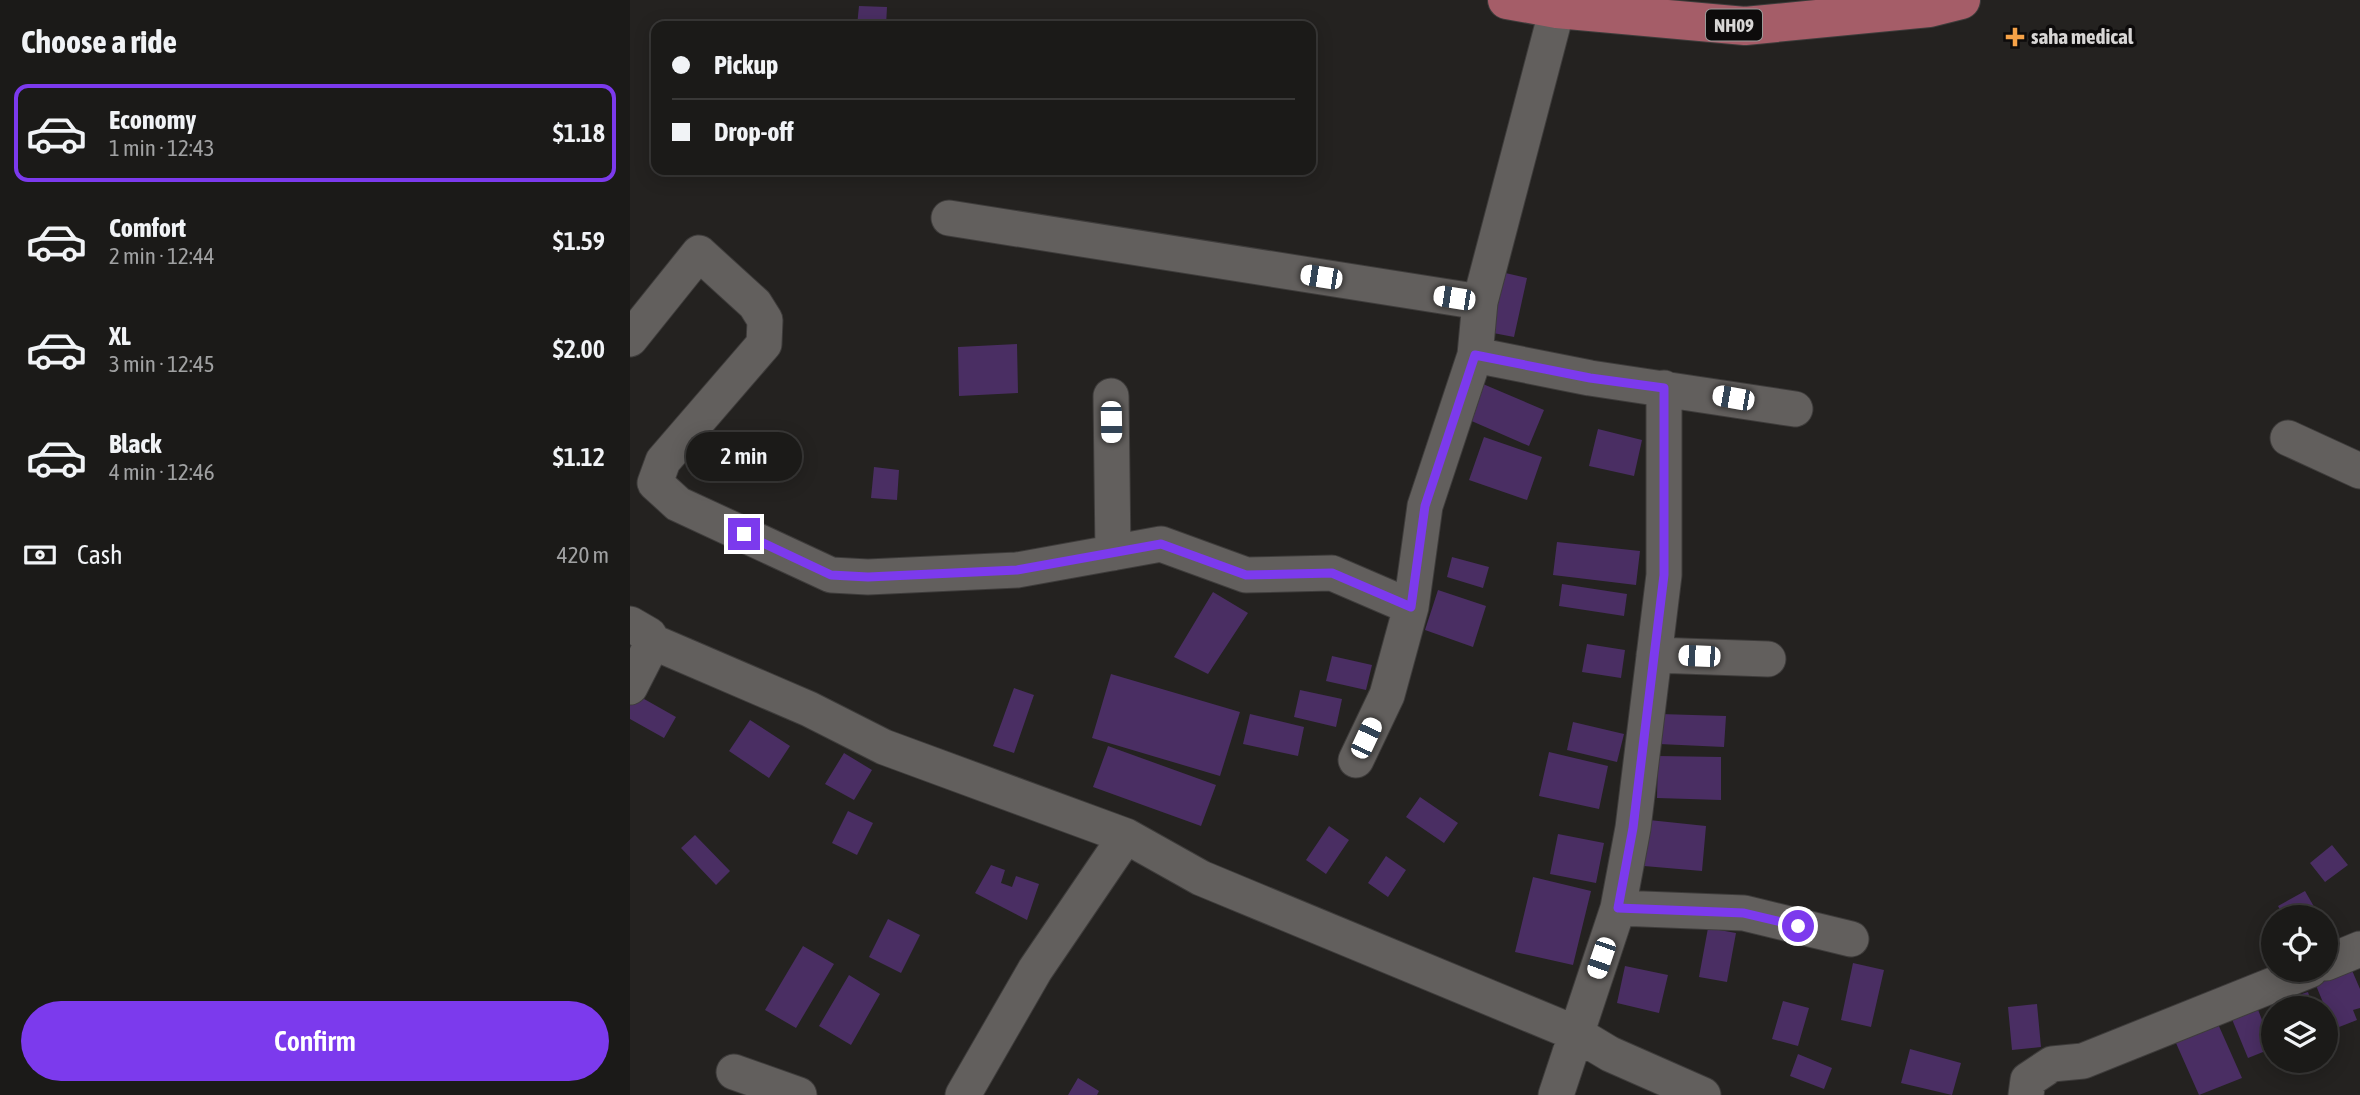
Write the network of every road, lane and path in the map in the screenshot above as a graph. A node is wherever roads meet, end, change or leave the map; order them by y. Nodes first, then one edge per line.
1 (1507, 0) edge
2 (1961, 0) edge
3 (1557, 9) junction
4 (949, 218) dead end
5 (1480, 302) junction
6 (630, 339) edge
7 (1475, 355) junction
8 (1664, 388) junction
9 (1111, 396) dead end
10 (1795, 409) dead end
11 (2288, 438) dead end
12 (2360, 471) edge
13 (1113, 553) junction
14 (1411, 607) junction
15 (642, 633) edge
16 (1654, 655) junction
17 (1768, 659) dead end
18 (630, 687) edge
19 (1356, 760) dead end
20 (1126, 836) junction
21 (1618, 908) junction
22 (1851, 939) dead end
23 (2360, 949) edge
24 (2338, 958) edge
25 (2280, 982) edge
26 (1575, 1032) junction
27 (734, 1072) dead end
28 (799, 1095) edge
29 (963, 1095) edge
30 (1556, 1095) edge
31 (1703, 1095) edge
32 (2026, 1095) edge

1 - 3 main road, NH09
2 - 3 main road, NH09
3 - 5 street
4 - 5 street
5 - 7 street
6 - 13 street
7 - 8 street
7 - 14 street
8 - 10 street
8 - 16 street
9 - 13 street
11 - 12 street
13 - 14 street
14 - 19 street
15 - 18 street
15 - 20 street
16 - 17 street
16 - 21 street
20 - 26 street
20 - 29 street
21 - 22 street
21 - 26 street
23 - 24 street
25 - 32 street
26 - 30 street
26 - 31 street
27 - 28 street

